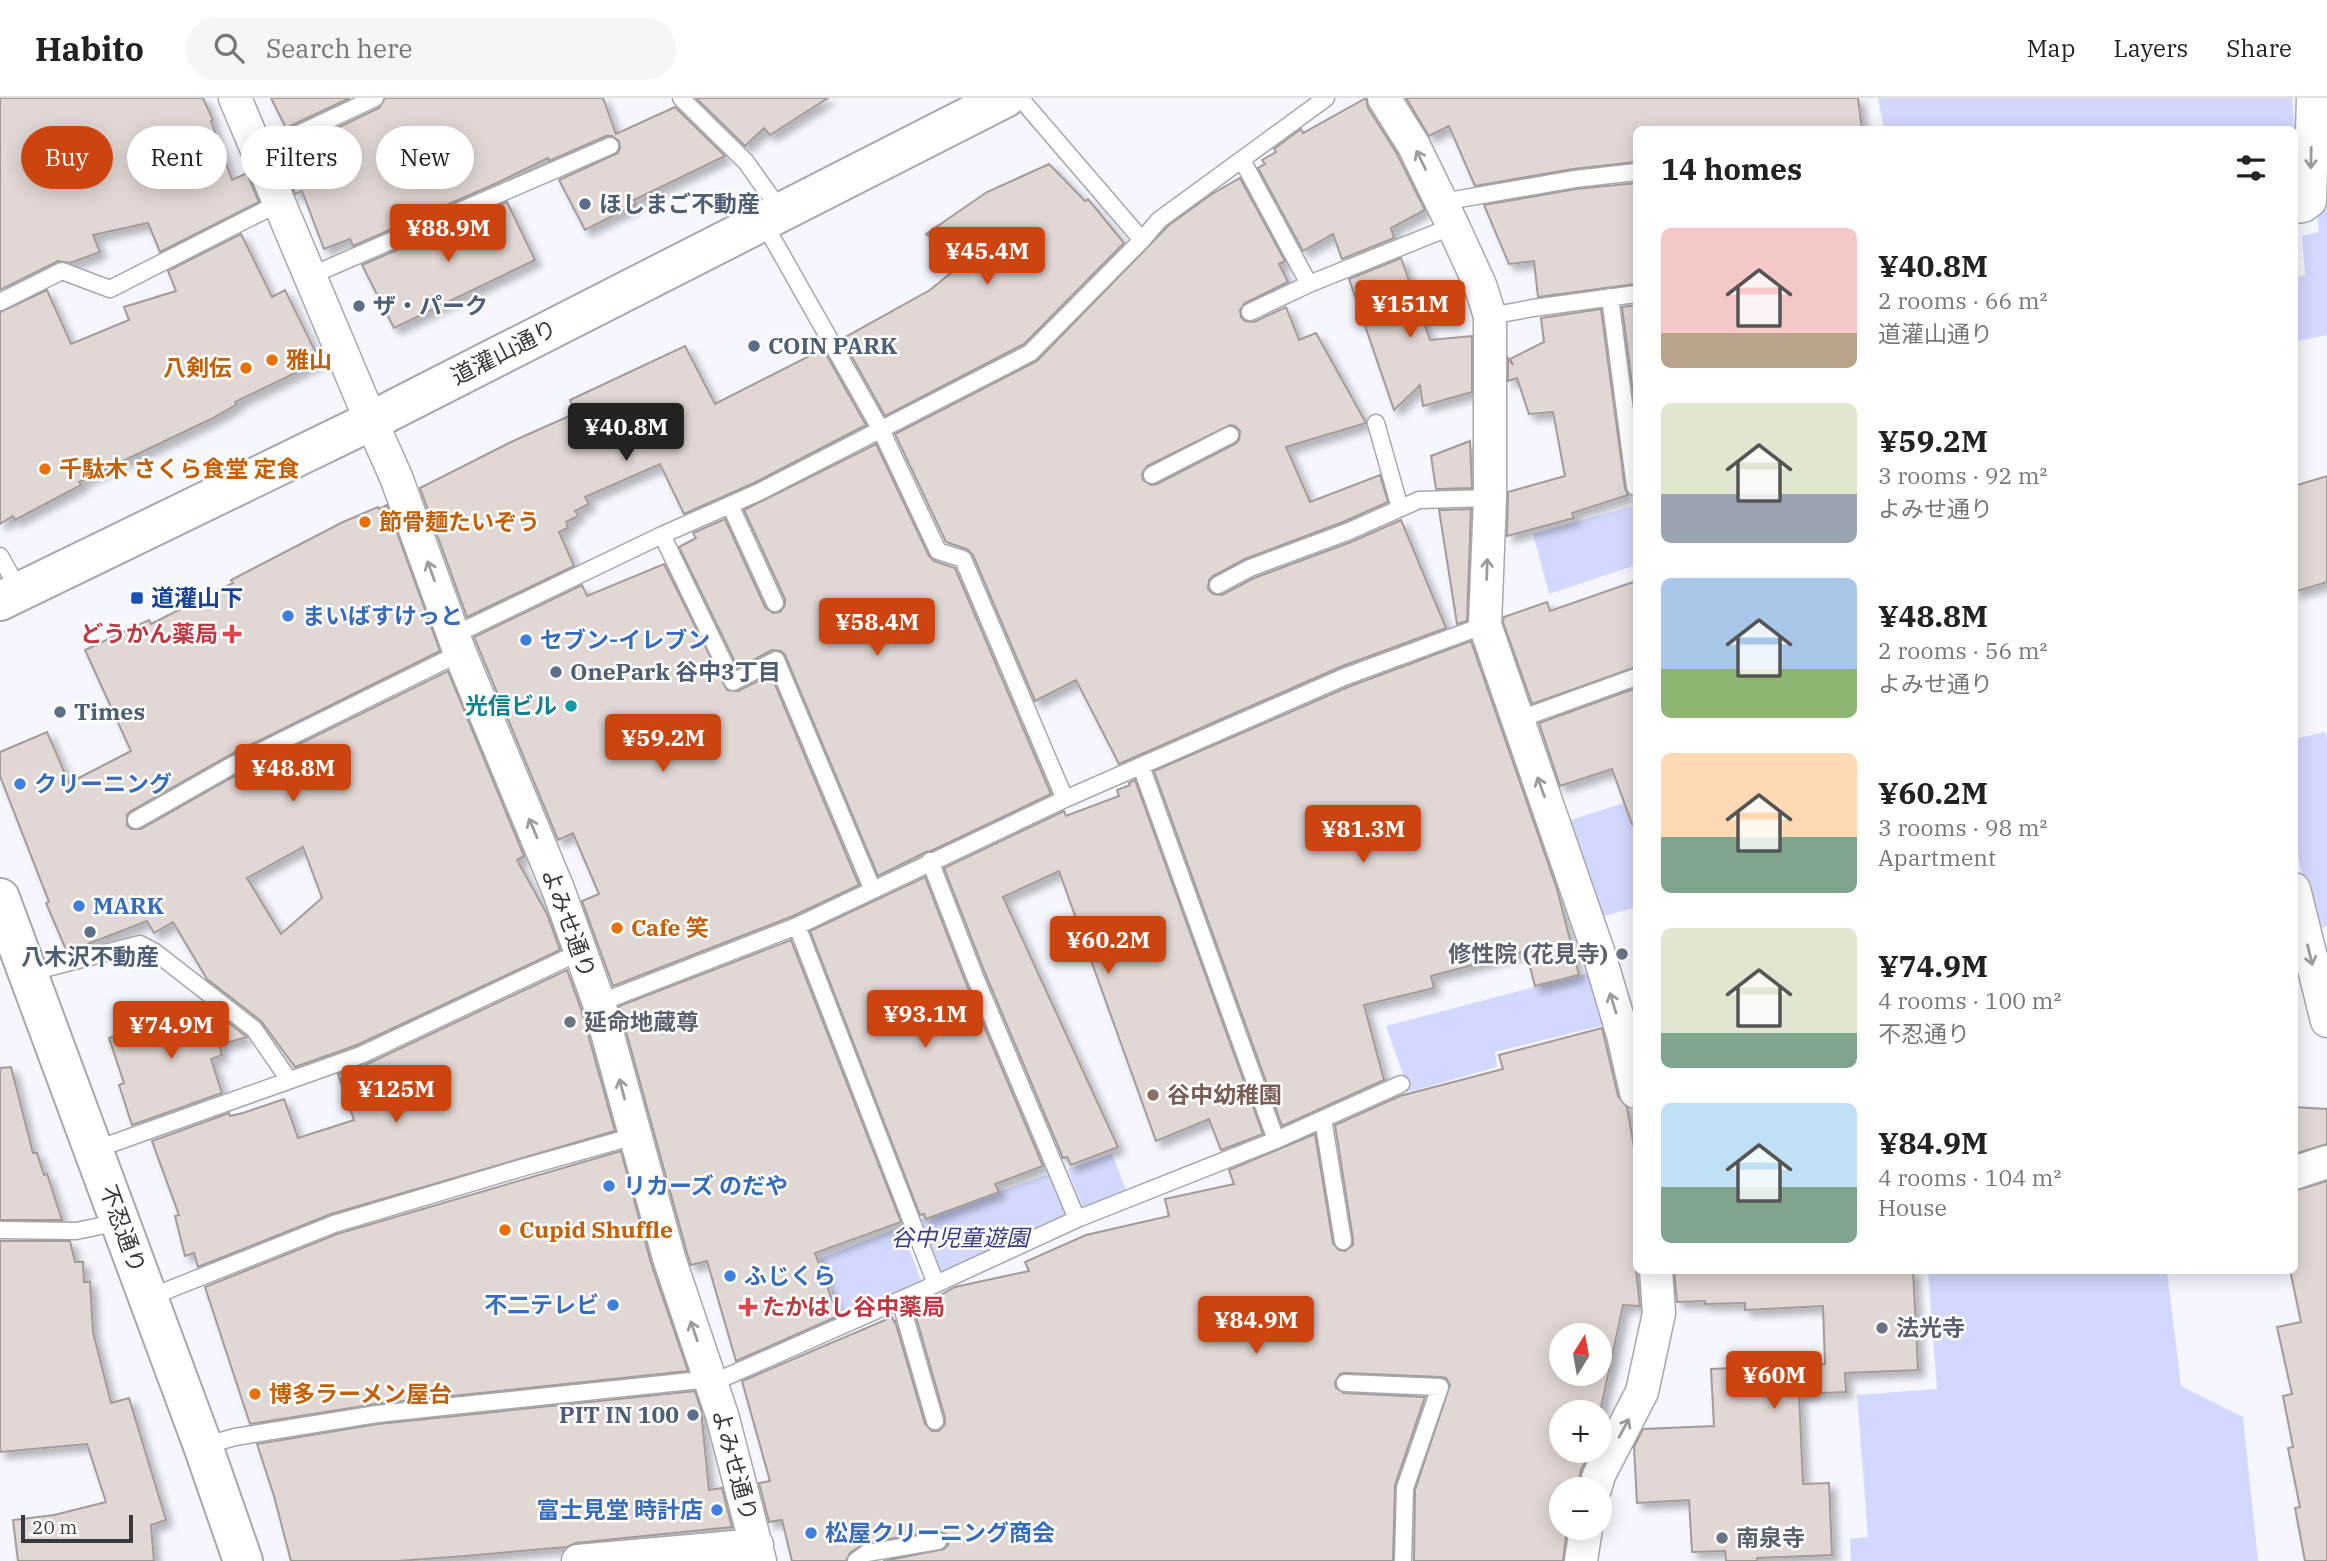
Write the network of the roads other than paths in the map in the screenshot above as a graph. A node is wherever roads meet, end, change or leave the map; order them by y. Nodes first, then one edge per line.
1 (235, 98) edge
2 (375, 98) edge
3 (681, 98) edge
4 (1005, 98) edge
5 (1020, 98) edge
6 (1325, 98) edge
7 (1384, 98) edge
8 (2313, 98) edge
9 (247, 126) edge
10 (315, 126) edge
11 (610, 146) dead end
12 (1242, 160) junction
13 (1633, 172) edge
14 (273, 189) edge
15 (279, 203) junction
16 (2298, 207) edge
17 (1448, 214) junction
18 (771, 216) junction
19 (1142, 240) junction
20 (310, 276) junction
21 (1309, 284) junction
22 (1633, 294) edge
23 (1610, 297) junction
24 (0, 302) edge
25 (1250, 312) dead end
26 (1490, 316) junction
27 (370, 421) junction
28 (1376, 423) dead end
29 (881, 430) junction
30 (1230, 435) dead end
31 (1633, 472) edge
32 (1152, 475) dead end
33 (1490, 498) junction
34 (730, 505) junction
35 (1400, 508) junction
36 (662, 535) junction
37 (0, 556) edge
38 (1218, 585) dead end
39 (10, 597) edge
40 (775, 603) dead end
41 (1485, 625) junction
42 (457, 644) junction
43 (1633, 678) edge
44 (1517, 720) junction
45 (1141, 766) junction
46 (1065, 799) junction
47 (136, 820) dead end
48 (930, 862) junction
49 (872, 888) junction
50 (0, 898) edge
51 (2298, 905) edge
52 (797, 926) junction
53 (580, 952) junction
54 (16, 962) edge
55 (599, 1003) junction
56 (2327, 1021) edge
57 (1630, 1035) edge
58 (1633, 1064) edge
59 (289, 1080) junction
60 (1401, 1084) dead end
61 (1323, 1119) junction
62 (635, 1136) junction
63 (1276, 1140) junction
64 (94, 1150) junction
65 (2327, 1162) edge
66 (2298, 1172) edge
67 (1077, 1219) junction
68 (120, 1222) junction
69 (0, 1230) edge
70 (1343, 1241) dead end
71 (1656, 1274) edge
72 (936, 1284) junction
73 (148, 1298) junction
74 (900, 1300) junction
75 (711, 1381) junction
76 (1345, 1383) dead end
77 (935, 1421) dead end
78 (203, 1446) junction
79 (1598, 1477) edge
80 (1584, 1540) edge
81 (937, 1541) dead end
82 (758, 1553) edge
83 (243, 1561) edge
84 (578, 1561) edge
85 (856, 1561) edge
86 (1403, 1561) edge
87 (1581, 1561) edge

1 - 9 street, よみせ通り
2 - 10 lane
3 - 18 lane
4 - 18 main road, 道灌山通り
5 - 19 lane
6 - 12 lane
17 -> 7 street
8 -> 16 street
11 - 20 lane
12 - 19 lane
12 - 21 lane
13 - 17 lane
14 - 15 street, よみせ通り
15 - 20 street, よみせ通り
15 - 24 lane
17 - 21 lane
17 - 26 street
18 - 27 main road, 道灌山通り
18 - 29 lane
19 - 29 lane
20 - 27 street, よみせ通り
21 - 25 lane
22 - 23 lane
23 - 26 lane
23 - 31 lane
26 - 33 street
27 - 39 main road, 道灌山通り
42 -> 27 street, よみせ通り
28 - 35 lane
29 - 34 lane
29 - 46 lane
30 - 32 lane
33 - 35 lane
41 -> 33 street
34 - 36 lane
34 - 40 lane
35 - 38 lane
36 - 42 lane
36 - 49 lane
37 - 39 lane
41 - 44 street
41 - 45 lane
42 - 47 lane
53 -> 42 street, よみせ通り
43 - 44 lane
57 -> 44 street
45 - 46 lane
45 - 63 lane
46 - 48 lane
48 - 49 lane
48 - 67 lane
49 - 52 lane
50 - 54 main road, 不忍通り
51 -> 56 street
52 - 55 lane
52 - 72 lane
53 - 55 street, よみせ通り
53 - 59 lane
54 - 59 lane
54 - 64 main road, 不忍通り
62 -> 55 street, よみせ通り
57 - 58 street
59 - 64 lane
60 - 61 lane
61 - 63 lane
61 - 70 lane
62 - 73 lane
75 -> 62 street, よみせ通り
63 - 67 lane
64 - 68 main road, 不忍通り
65 - 66 street
67 - 72 lane
68 - 69 lane
68 - 73 main road, 不忍通り
79 -> 71 street
72 - 74 lane
73 - 78 main road, 不忍通り
74 - 75 lane
74 - 77 lane
75 - 78 lane
75 - 82 street, よみせ通り
76 - 86 lane
78 - 83 main road, 不忍通り
80 - 87 street
81 - 85 lane
82 - 84 street

